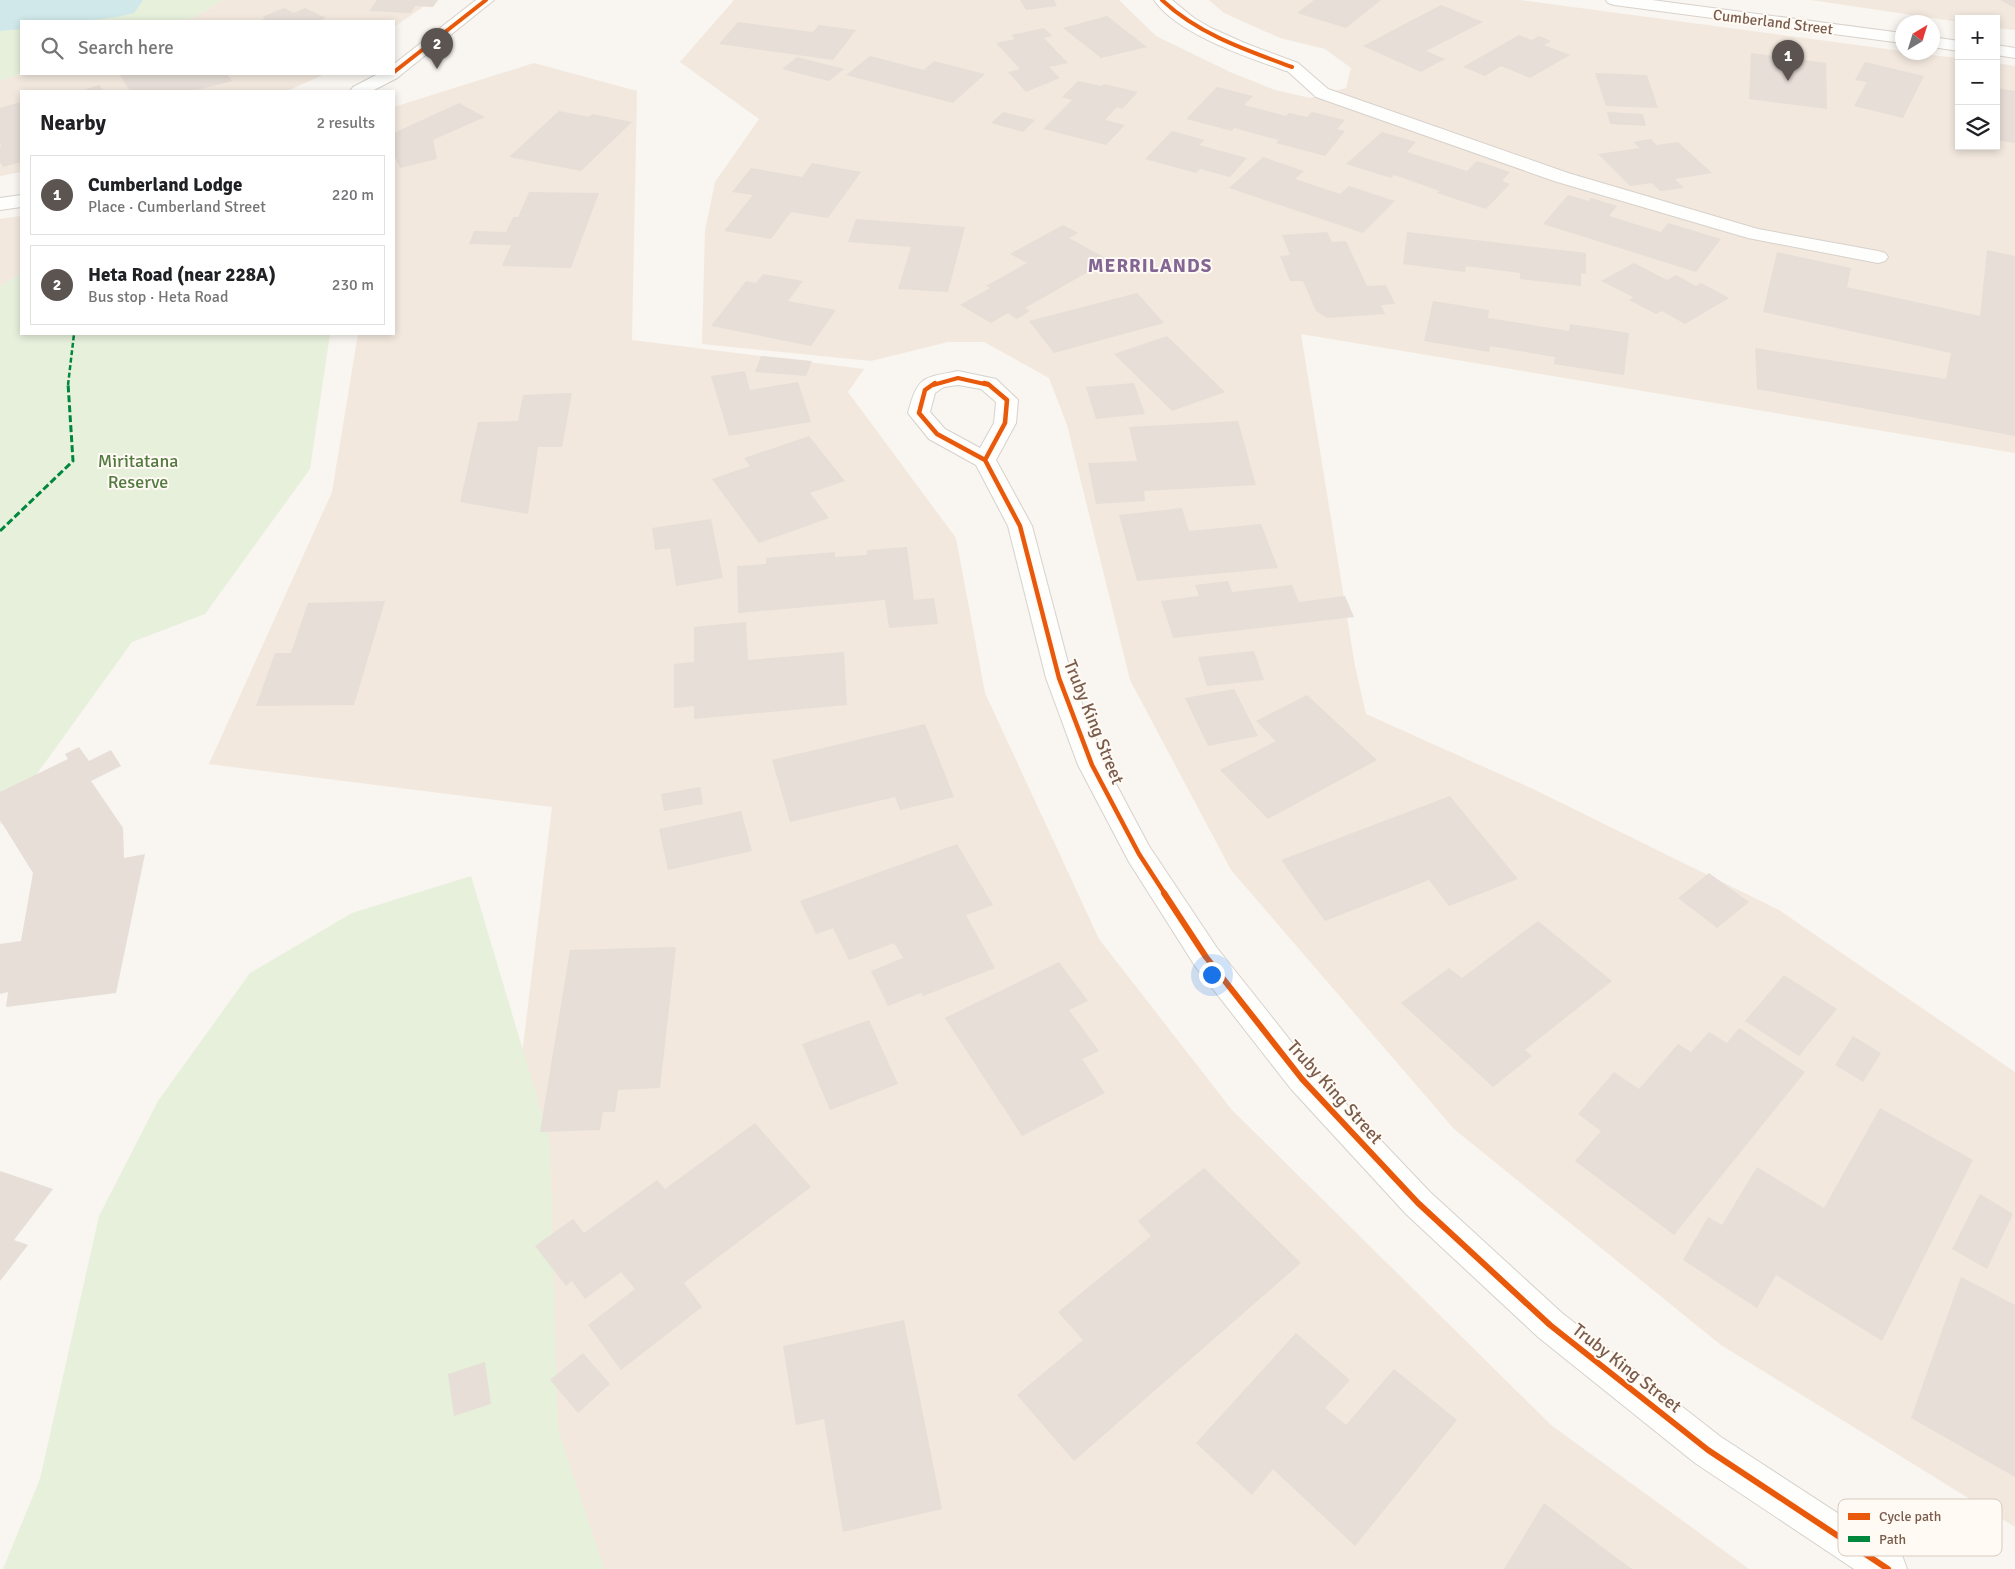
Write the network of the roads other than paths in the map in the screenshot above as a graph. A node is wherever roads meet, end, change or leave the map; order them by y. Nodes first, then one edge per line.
1 (486, 0) edge
2 (1162, 0) edge
3 (1614, 0) edge
4 (1895, 37) edge
5 (1940, 43) edge
6 (1955, 45) edge
7 (2000, 51) edge
8 (2015, 53) edge
9 (395, 71) edge
10 (388, 75) edge
11 (361, 90) edge
12 (20, 201) edge
13 (0, 204) edge
14 (1878, 257) dead end
15 (985, 460) dead end
16 (1838, 1536) edge
17 (1868, 1556) edge
18 (1888, 1569) edge

1 - 9 street
2 - 14 street
3 - 4 street, Cumberland Street
5 - 6 street
7 - 8 street
10 - 11 street
12 - 13 street
15 - 16 street, Truby King Street
17 - 18 street, Truby King Street

